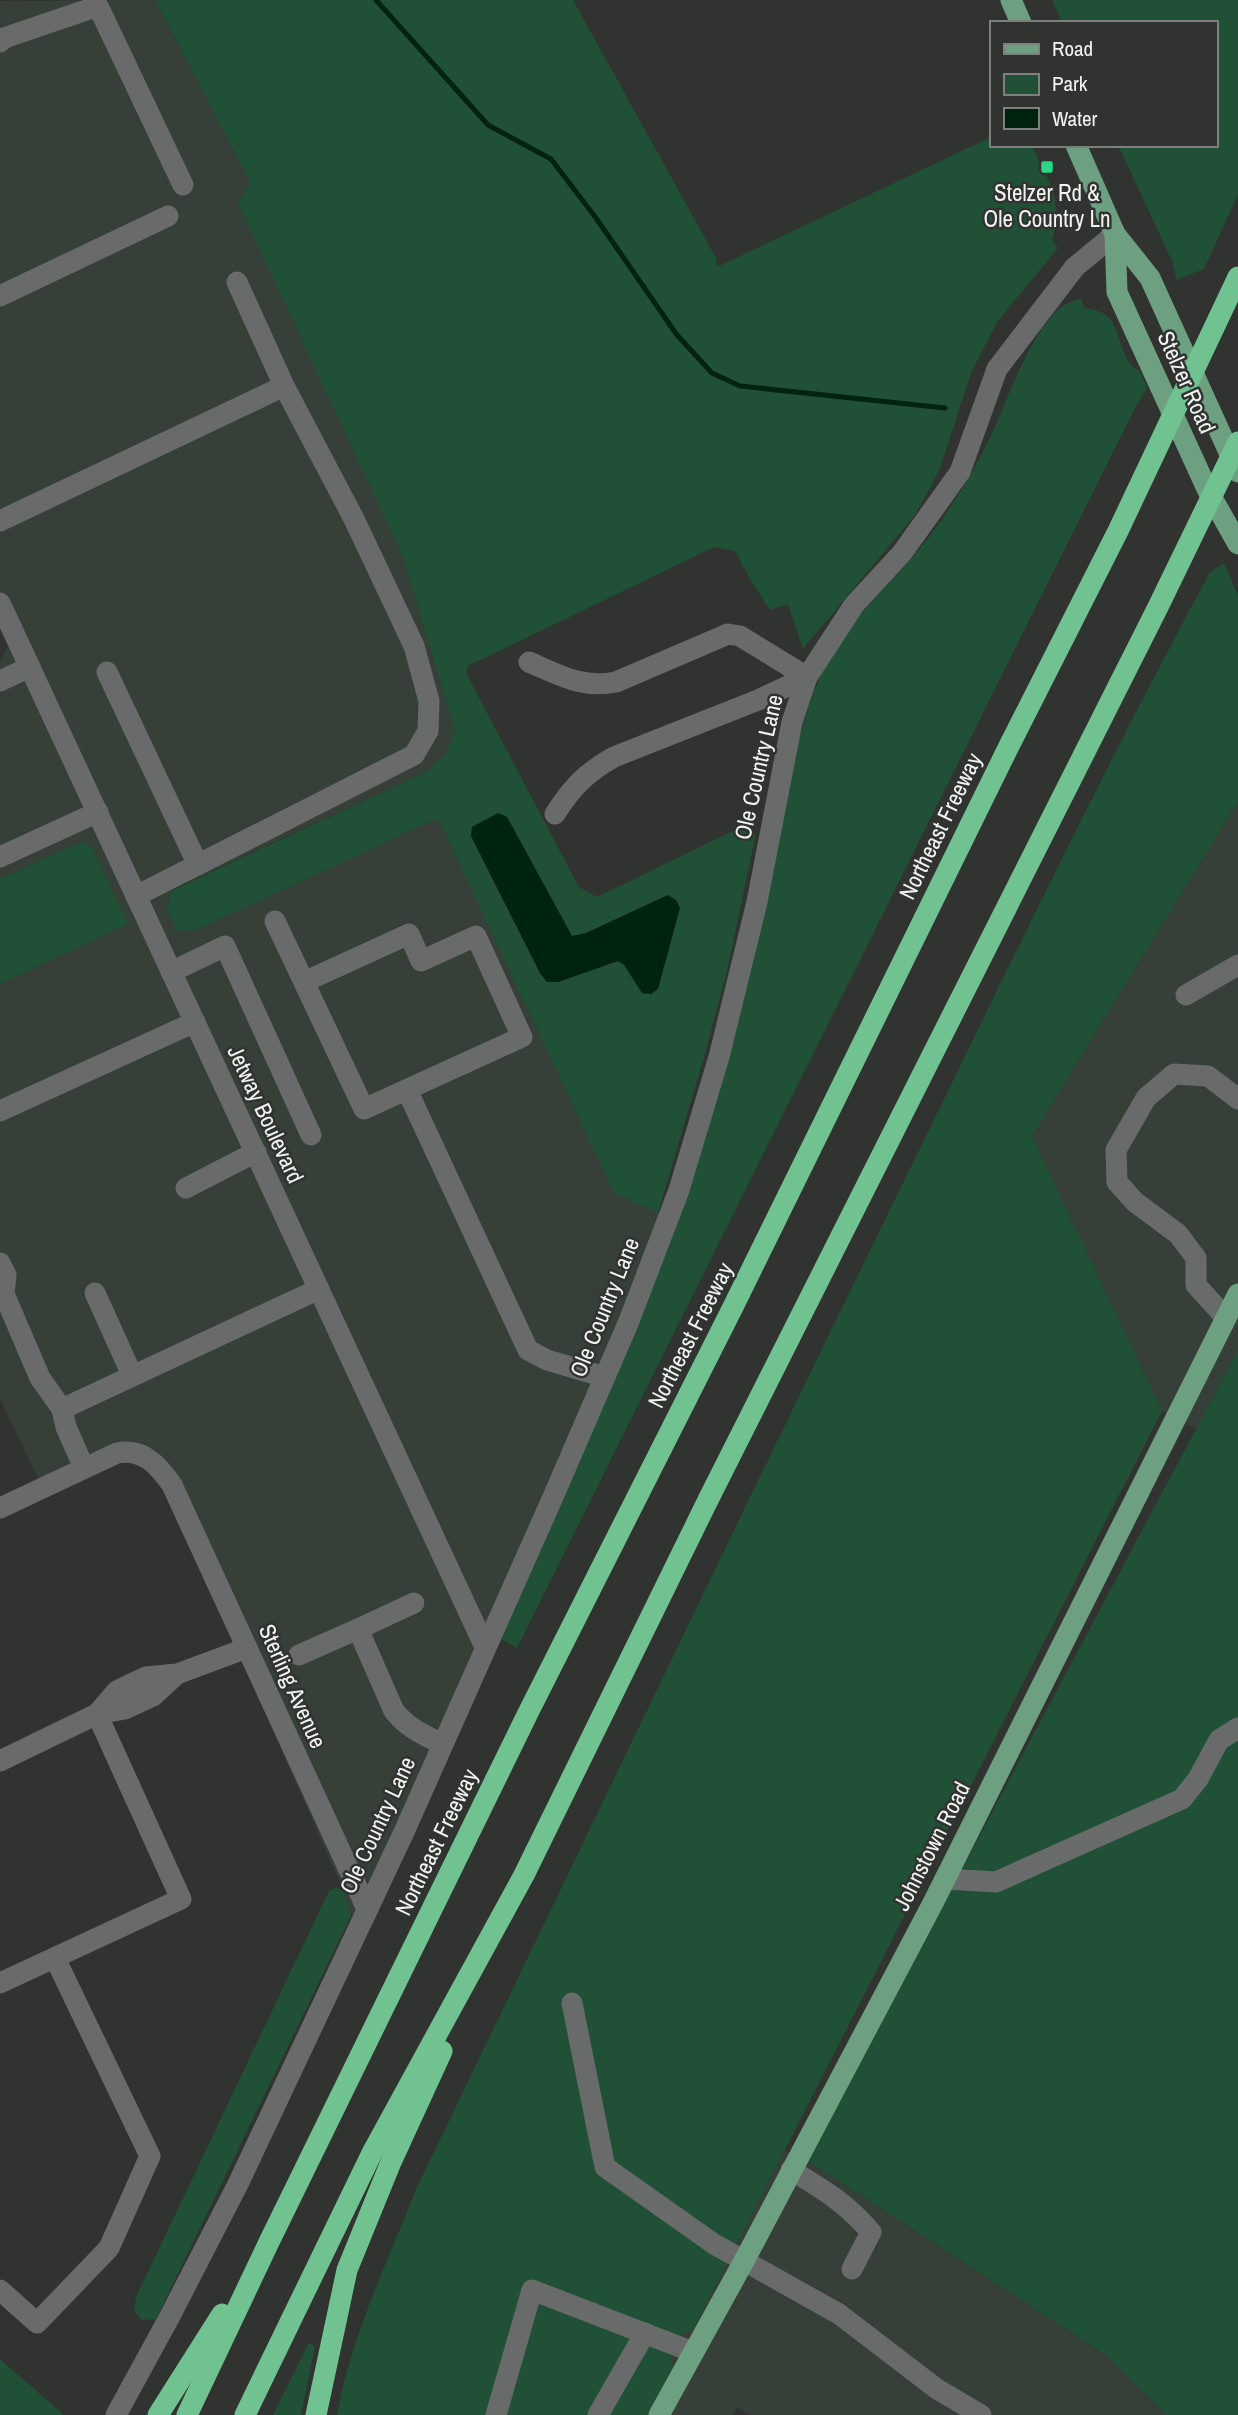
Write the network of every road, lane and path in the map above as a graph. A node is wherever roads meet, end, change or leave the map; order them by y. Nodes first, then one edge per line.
1 (1011, 0) edge
2 (1020, 21) edge
3 (0, 42) edge
4 (1077, 147) edge
5 (183, 186) dead end
6 (168, 216) dead end
7 (1115, 234) junction
8 (1238, 277) edge
9 (237, 282) dead end
10 (0, 296) edge
11 (284, 386) junction
12 (1238, 442) edge
13 (1238, 472) edge
14 (0, 521) edge
15 (1238, 544) edge
16 (0, 603) edge
17 (529, 662) dead end
18 (30, 667) junction
19 (107, 672) dead end
20 (807, 677) junction
21 (0, 681) edge
22 (97, 812) junction
23 (555, 814) dead end
24 (0, 857) edge
25 (198, 864) junction
26 (136, 896) junction
27 (275, 921) dead end
28 (1238, 965) edge
29 (172, 972) junction
30 (304, 982) junction
31 (1186, 995) dead end
32 (195, 1022) junction
33 (407, 1090) junction
34 (1238, 1099) edge
35 (0, 1111) edge
36 (311, 1135) dead end
37 (256, 1153) junction
38 (186, 1188) dead end
39 (0, 1263) edge
40 (319, 1289) junction
41 (95, 1293) dead end
42 (1238, 1294) edge
43 (1226, 1318) junction
44 (132, 1375) junction
45 (605, 1377) junction
46 (62, 1409) junction
47 (83, 1468) junction
48 (0, 1508) edge
49 (414, 1603) dead end
50 (358, 1629) junction
51 (485, 1647) junction
52 (247, 1648) junction
53 (299, 1656) dead end
54 (97, 1714) junction
55 (1238, 1728) edge
56 (443, 1744) junction
57 (0, 1761) edge
58 (524, 1875) junction
59 (944, 1879) junction
60 (367, 1909) junction
61 (55, 1958) junction
62 (0, 1983) edge
63 (572, 2003) dead end
64 (791, 2170) junction
65 (268, 2242) junction
66 (744, 2261) junction
67 (852, 2269) dead end
68 (0, 2290) edge
69 (645, 2333) junction
70 (693, 2352) junction
71 (117, 2415) edge
72 (158, 2415) edge
73 (187, 2415) edge
74 (245, 2415) edge
75 (316, 2415) edge
76 (496, 2415) edge
77 (598, 2415) edge
78 (659, 2415) edge
79 (981, 2415) edge

1 - 2 main road
3 - 5 street
4 - 7 main road, Stelzer Road
6 - 10 street
7 - 13 main road, Stelzer Road
7 - 15 main road, Stelzer Road
7 - 20 street, Ole Country Lane
8 - 65 highway, Northeast Freeway
9 - 11 street
11 - 14 street
11 - 25 street
12 - 58 highway
16 - 18 street, Jetway Boulevard
17 - 20 street
18 - 21 street
18 - 22 street, Jetway Boulevard
19 - 25 street
20 - 23 street
20 - 45 street, Ole Country Lane
22 - 24 street
22 - 26 street, Jetway Boulevard
25 - 26 street
26 - 29 street, Jetway Boulevard
27 - 30 street
28 - 31 street
29 - 32 street, Jetway Boulevard
29 - 36 street
30 - 33 street
30 - 33 street
32 - 35 street
32 - 37 street, Jetway Boulevard
33 - 45 street
34 - 43 street
37 - 38 street
37 - 40 street, Jetway Boulevard
39 - 46 street
40 - 44 street
40 - 51 street, Jetway Boulevard
41 - 44 street
42 - 43 main road, Johnstown Road
43 - 59 main road, Johnstown Road
44 - 46 street
45 - 51 street, Ole Country Lane
46 - 47 street
47 - 48 street, Sterling Avenue
47 - 52 street, Sterling Avenue
49 - 50 street
50 - 53 street
50 - 56 street
51 - 56 street, Ole Country Lane
52 - 54 street
52 - 60 street, Sterling Avenue
54 - 57 street
54 - 61 street
55 - 59 street
56 - 60 street, Ole Country Lane
58 - 74 highway
58 - 75 highway
59 - 64 main road, Johnstown Road
60 - 71 street, Ole Country Lane
61 - 62 street
61 - 68 street
63 - 66 street
64 - 66 main road, Johnstown Road
64 - 67 street
65 - 72 highway
65 - 73 highway, Northeast Freeway
66 - 70 main road, Johnstown Road
66 - 79 street
69 - 70 street
69 - 76 street
69 - 77 street
70 - 78 main road, Johnstown Road

